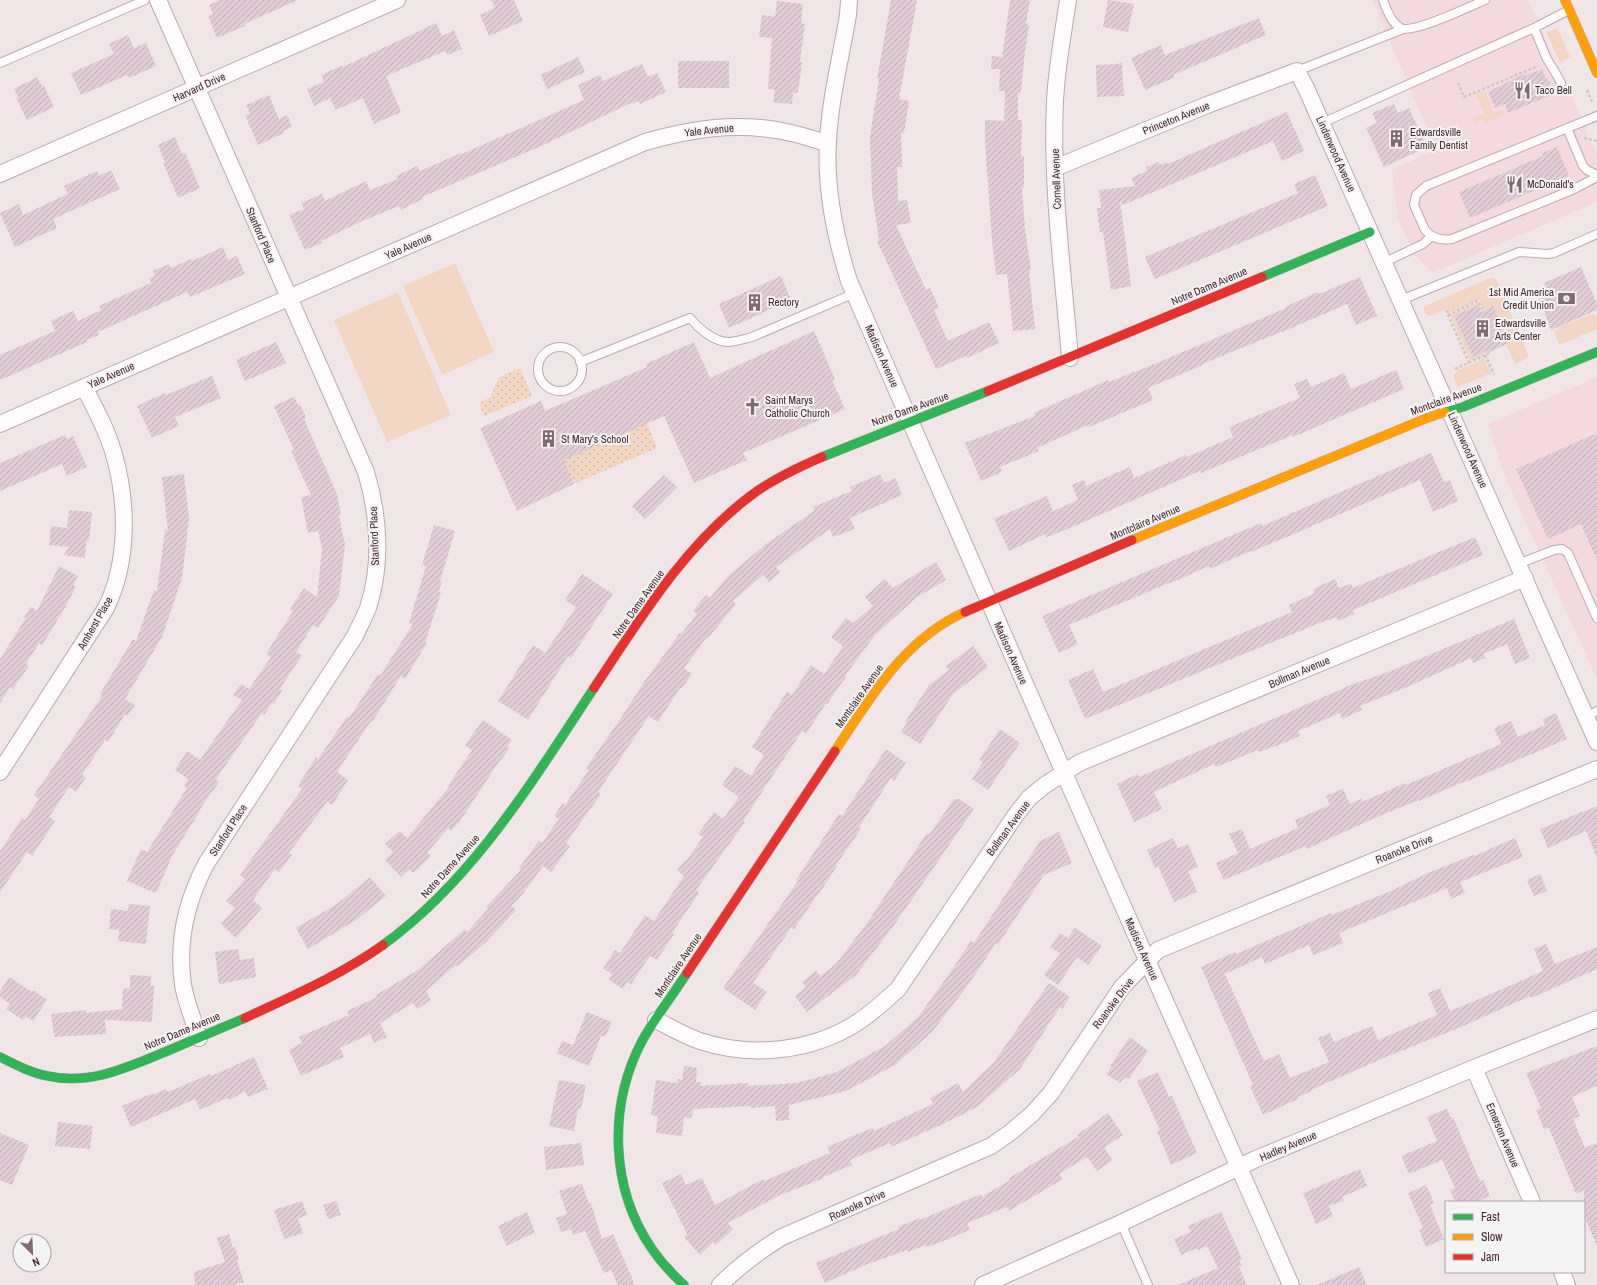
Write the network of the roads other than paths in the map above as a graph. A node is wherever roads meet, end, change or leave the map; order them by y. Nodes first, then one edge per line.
1 (145, 0) edge
2 (158, 0) edge
3 (397, 0) edge
4 (849, 0) edge
5 (1068, 0) edge
6 (1383, 0) edge
7 (1485, 0) edge
8 (1565, 0) edge
9 (1569, 10) junction
10 (1534, 28) junction
11 (1403, 29) junction
12 (1593, 54) edge
13 (0, 63) edge
14 (1297, 71) junction
15 (1597, 73) edge
16 (1561, 84) dead end
17 (197, 88) junction
18 (1597, 116) edge
19 (1322, 123) junction
20 (1566, 128) junction
21 (828, 143) junction
22 (1055, 168) junction
23 (0, 174) edge
24 (1597, 176) edge
25 (1370, 232) junction
26 (1597, 234) edge
27 (1432, 236) junction
28 (1385, 262) junction
29 (854, 293) junction
30 (288, 298) junction
31 (1401, 300) junction
32 (1597, 352) edge
33 (1070, 358) junction
34 (580, 362) junction
35 (84, 387) junction
36 (1451, 411) junction
37 (910, 422) junction
38 (0, 424) edge
39 (1521, 571) junction
40 (989, 601) junction
41 (1597, 618) edge
42 (1591, 714) edge
43 (1597, 742) edge
44 (1597, 769) edge
45 (0, 772) edge
46 (1064, 773) junction
47 (1147, 961) junction
48 (1597, 1019) edge
49 (656, 1020) junction
50 (199, 1038) junction
51 (0, 1057) edge
52 (1474, 1068) junction
53 (1239, 1168) junction
54 (1532, 1201) edge
55 (1121, 1223) junction
56 (1562, 1273) edge
57 (1002, 1281) edge
58 (684, 1285) edge
59 (720, 1285) edge
60 (983, 1285) edge
61 (1148, 1285) edge
62 (1291, 1285) edge
63 (1567, 1285) edge

1 - 13 lane
2 - 17 street, Stanford Place
3 - 17 street, Harvard Drive
4 - 21 street, Madison Avenue
5 - 22 street, Cornell Avenue
6 - 11 lane
7 - 11 lane
8 - 9 street
9 - 10 lane
9 - 12 street
10 - 16 lane
10 - 19 lane
11 - 14 lane
12 - 15 street
14 - 19 street, Lindenwood Avenue
14 - 22 street, Princeton Avenue
17 - 23 street, Harvard Drive
17 - 30 street, Stanford Place
18 - 20 lane
19 - 25 street, Lindenwood Avenue
20 - 24 lane
20 - 27 lane
21 - 29 street, Madison Avenue
21 - 30 street, Yale Avenue
22 - 33 street, Cornell Avenue
24 - 27 lane
25 - 28 street, Lindenwood Avenue
25 - 33 street, Notre Dame Avenue
26 - 31 lane
27 - 28 lane
28 - 31 street, Lindenwood Avenue
29 - 34 lane
29 - 37 street, Madison Avenue
30 - 35 street, Yale Avenue
30 - 50 street, Stanford Place
31 - 36 street, Lindenwood Avenue
32 - 36 street, Montclaire Avenue
33 - 37 street, Notre Dame Avenue
34 - 34 lane
35 - 38 street, Yale Avenue
35 - 45 street, Amherst Place
36 - 39 street, Lindenwood Avenue
36 - 40 street, Montclaire Avenue
37 - 40 street, Madison Avenue
37 - 50 street, Notre Dame Avenue
39 - 41 lane
39 - 42 street, Lindenwood Avenue
39 - 46 street, Bollman Avenue
40 - 46 street, Madison Avenue
40 - 49 street, Montclaire Avenue
42 - 43 street, Lindenwood Avenue
44 - 47 street, Roanoke Drive
46 - 47 street, Madison Avenue
46 - 49 street, Bollman Avenue
47 - 53 street, Madison Avenue
47 - 59 street, Roanoke Drive
48 - 52 street, Hadley Avenue
49 - 58 street, Montclaire Avenue
50 - 51 street, Notre Dame Avenue
52 - 53 street, Hadley Avenue
52 - 54 street, Emerson Avenue
53 - 55 street, Hadley Avenue
53 - 62 street, Madison Avenue
55 - 57 street, Hadley Avenue
55 - 61 lane
56 - 63 street
57 - 60 street, Hadley Avenue

